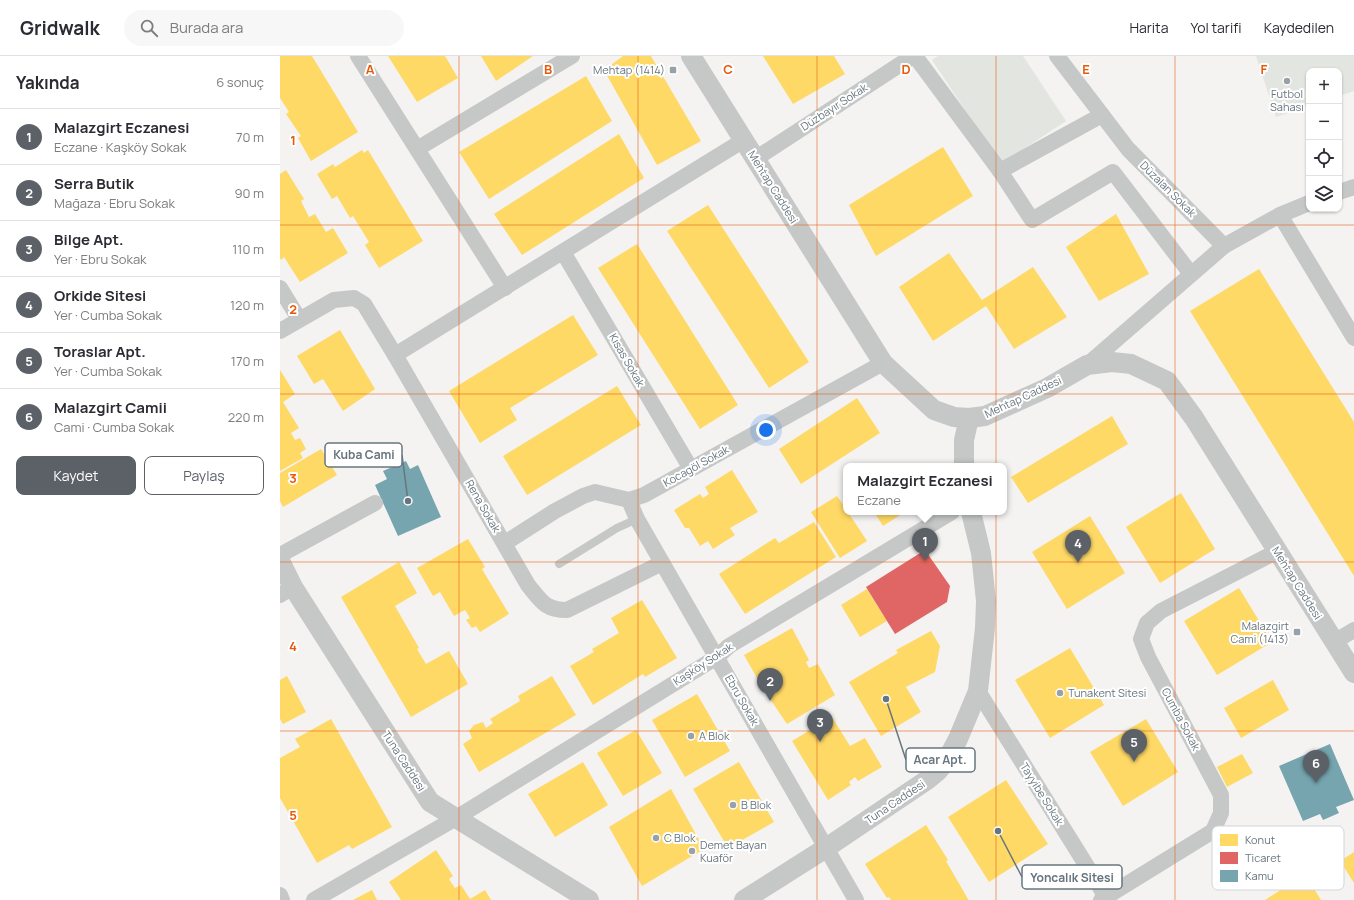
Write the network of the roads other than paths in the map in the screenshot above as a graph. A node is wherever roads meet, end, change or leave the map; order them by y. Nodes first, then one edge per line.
1 (358, 56) edge
2 (572, 56) edge
3 (691, 56) edge
4 (1057, 56) edge
5 (908, 58) edge
6 (1102, 115) junction
7 (744, 140) junction
8 (417, 150) junction
9 (755, 159) junction
10 (1000, 171) junction
11 (1354, 187) edge
12 (1342, 191) edge
13 (1306, 204) edge
14 (1280, 215) junction
15 (1224, 246) junction
16 (563, 252) junction
17 (1191, 274) junction
18 (280, 288) edge
19 (505, 288) junction
20 (298, 319) junction
21 (280, 331) edge
22 (1354, 338) edge
23 (395, 355) junction
24 (883, 363) junction
25 (1087, 365) junction
26 (969, 418) junction
27 (964, 463) edge
28 (691, 469) junction
29 (629, 500) junction
30 (375, 503) dead end
31 (947, 515) edge
32 (972, 515) edge
33 (637, 519) junction
34 (505, 543) junction
35 (1278, 551) junction
36 (280, 555) edge
37 (280, 561) edge
38 (662, 563) junction
39 (559, 564) dead end
40 (286, 591) edge
41 (1354, 630) edge
42 (1334, 642) junction
43 (716, 657) junction
44 (1354, 673) edge
45 (978, 692) junction
46 (456, 818) junction
47 (1215, 826) edge
48 (1212, 832) edge
49 (826, 848) junction
50 (280, 895) edge
51 (1104, 899) edge
52 (282, 900) edge
53 (314, 900) edge
54 (589, 900) edge
55 (744, 900) edge
56 (856, 900) edge

1 - 8 street
2 - 8 street
3 - 7 street, Mehtap Caddesi
4 - 6 street, Düzalan Sokak
5 - 9 street, Düzbayır Sokak
5 - 10 street
6 - 10 street
6 - 15 street, Düzalan Sokak
7 - 9 street, Mehtap Caddesi
7 - 16 street
8 - 19 street
9 - 24 street, Mehtap Caddesi
10 - 17 street
11 - 12 street
13 - 14 street
14 - 15 street
14 - 22 street
15 - 17 street
16 - 19 street
16 - 28 street, Kısas Sokak
17 - 25 street
18 - 20 street
19 - 23 street
20 - 21 street
20 - 23 street, Rena Sokak
23 - 34 street, Rena Sokak
24 - 26 street, Mehtap Caddesi
24 - 28 street, Kocagöl Sokak
25 - 26 street, Mehtap Caddesi
25 - 35 street, Mehtap Caddesi
26 - 27 street
28 - 29 street, Kocagöl Sokak
29 - 33 street, Ebru Sokak
29 - 34 street
30 - 36 street
31 - 43 street, Kaşköy Sokak
32 - 45 street, Tuna Caddesi
33 - 38 street, Ebru Sokak
33 - 39 lane
34 - 38 street, Rena Sokak
35 - 42 street, Mehtap Caddesi
35 - 47 street, Cumba Sokak
37 - 40 street, Tuna Caddesi
38 - 43 street, Ebru Sokak
40 - 46 street, Tuna Caddesi
41 - 42 street
42 - 44 street, Mehtap Caddesi
43 - 46 street, Kaşköy Sokak
43 - 49 street, Ebru Sokak
45 - 49 street, Tuna Caddesi
45 - 51 street, Tayyibe Sokak
46 - 53 street, Kaşköy Sokak
46 - 54 street, Tuna Caddesi
48 - 51 street, Cumba Sokak
49 - 55 street, Tuna Caddesi
49 - 56 street, Ebru Sokak
50 - 52 street

